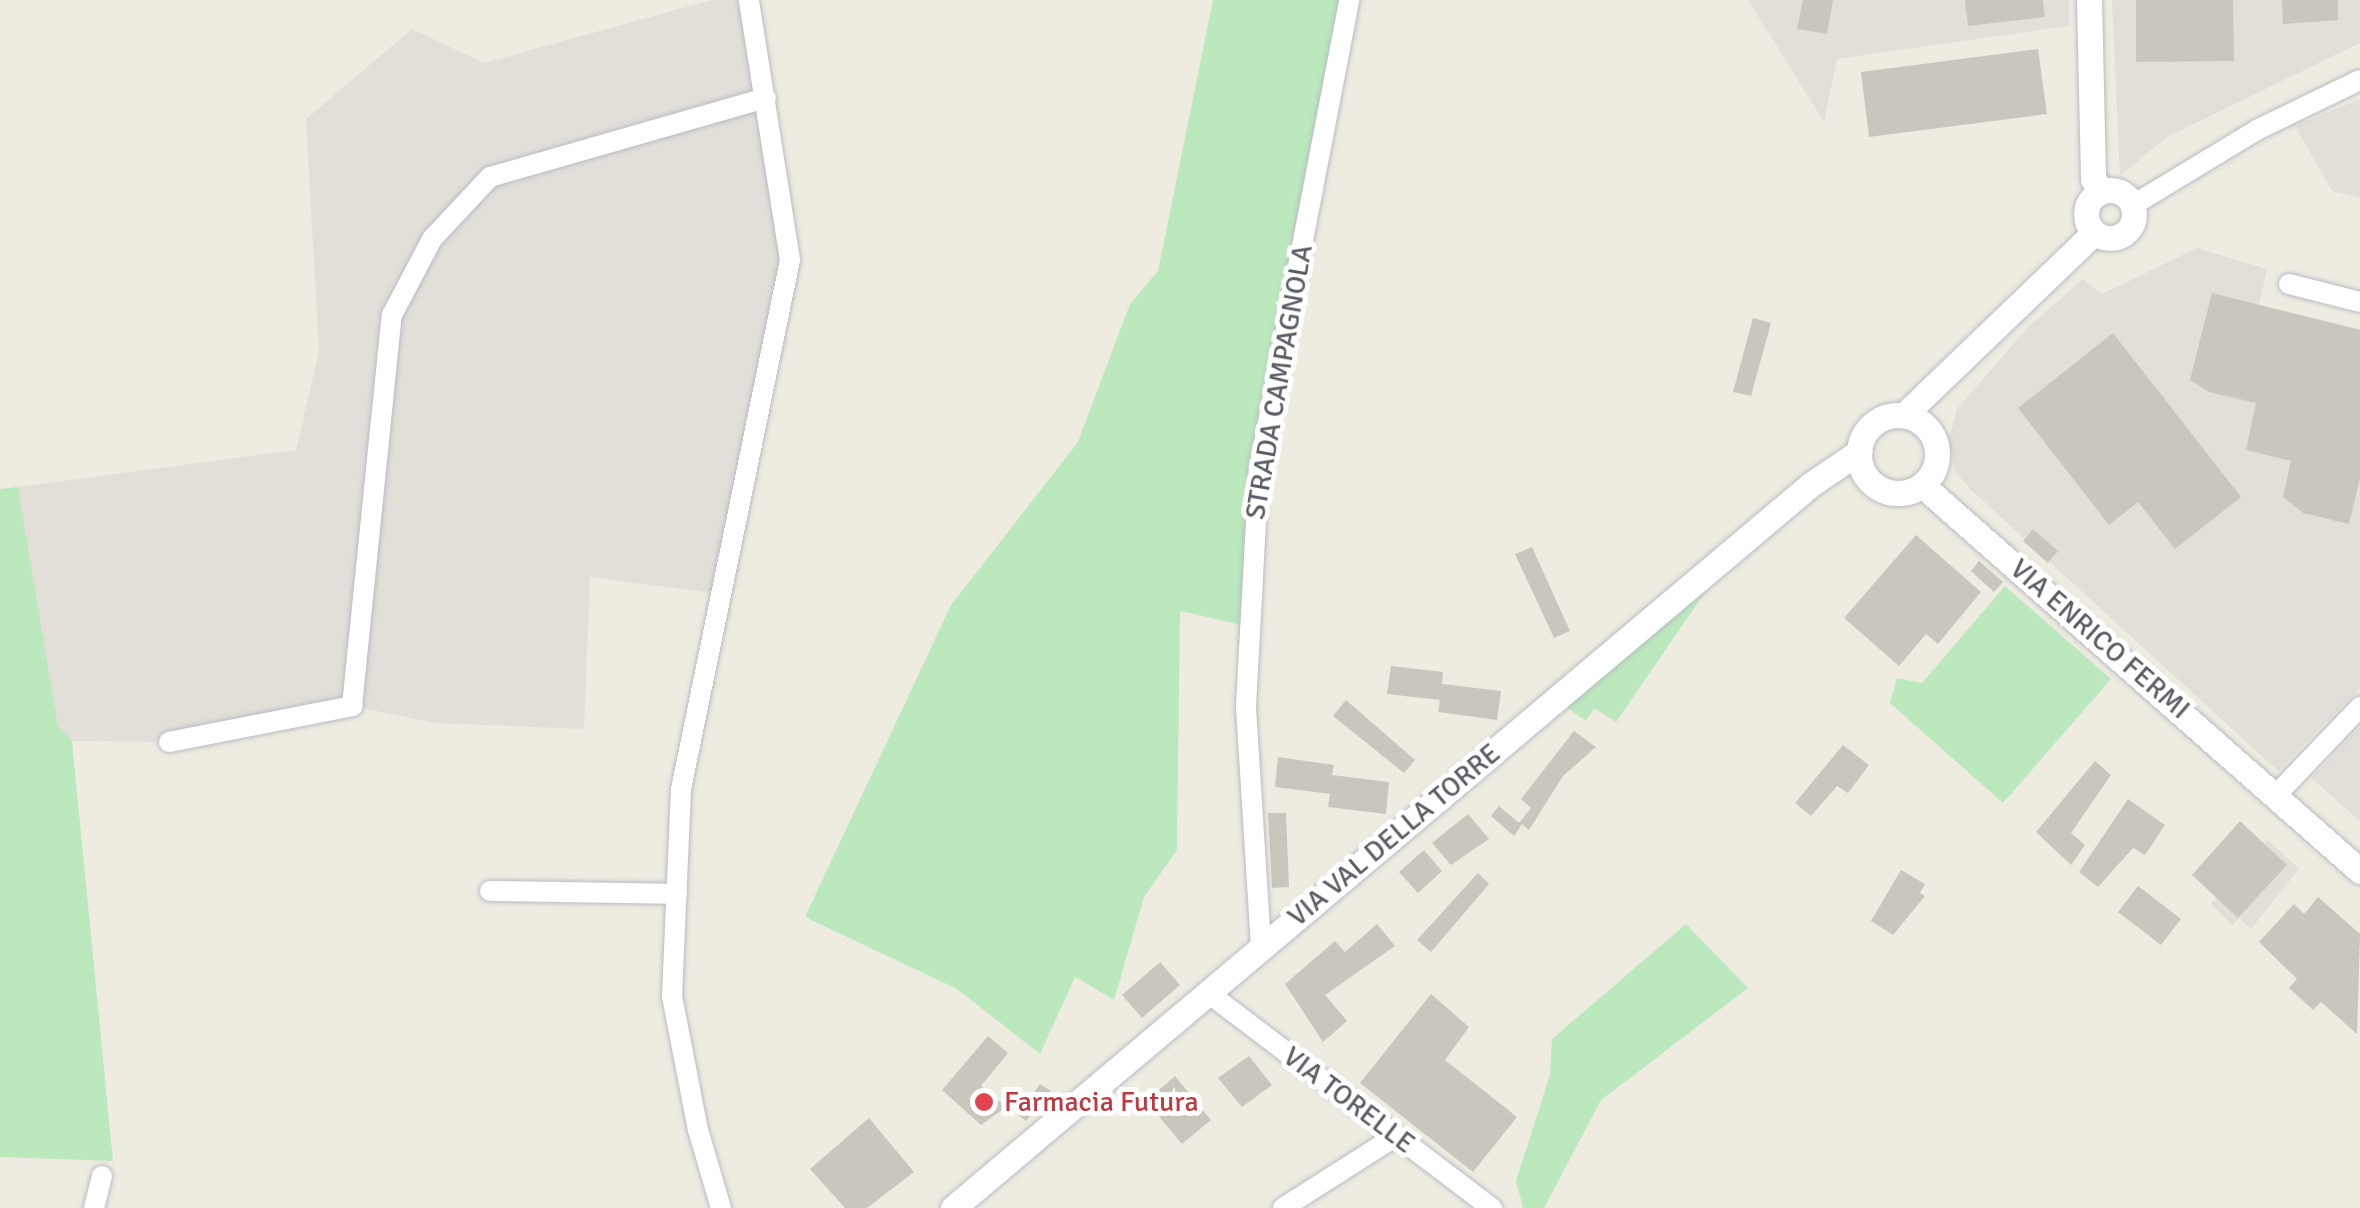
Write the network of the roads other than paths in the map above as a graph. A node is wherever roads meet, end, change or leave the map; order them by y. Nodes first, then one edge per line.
1 (749, 0) edge
2 (1349, 0) edge
3 (2089, 0) edge
4 (2360, 80) edge
5 (766, 98) junction
6 (2102, 191) junction
7 (2133, 206) junction
8 (2094, 233) junction
9 (2288, 284) dead end
10 (2360, 302) edge
11 (1936, 383) junction
12 (1904, 415) junction
13 (1931, 432) junction
14 (1860, 450) junction
15 (1839, 468) junction
16 (1869, 480) junction
17 (1922, 485) junction
18 (2360, 707) edge
19 (169, 742) dead end
20 (2276, 794) junction
21 (2360, 870) edge
22 (490, 891) dead end
23 (677, 894) junction
24 (1261, 946) junction
25 (1207, 992) junction
26 (1396, 1136) junction
27 (102, 1176) dead end
28 (94, 1208) edge
29 (721, 1208) edge
30 (953, 1208) edge
31 (1283, 1208) edge
32 (1492, 1208) edge

1 - 5 street
2 - 24 street, STRADA CAMPAGNOLA
3 - 6 street
4 - 7 street
5 - 19 street
5 - 23 street
6 - 7 street
6 - 8 street
7 - 8 street
8 - 11 street
9 - 10 street
11 - 12 street
11 - 13 street
12 - 13 street
12 - 14 street
13 - 17 street
14 - 15 street, VIA VAL DELLA TORRE
14 - 16 street
15 - 16 street
15 - 24 street, VIA VAL DELLA TORRE
16 - 17 street
17 - 20 street, VIA ENRICO FERMI
18 - 20 street
20 - 21 street, VIA ENRICO FERMI
22 - 23 street
23 - 29 street
24 - 25 street, VIA VAL DELLA TORRE
25 - 26 street, VIA TORELLE
25 - 30 street, VIA VAL DELLA TORRE
26 - 31 street
26 - 32 street, VIA TORELLE
27 - 28 street

